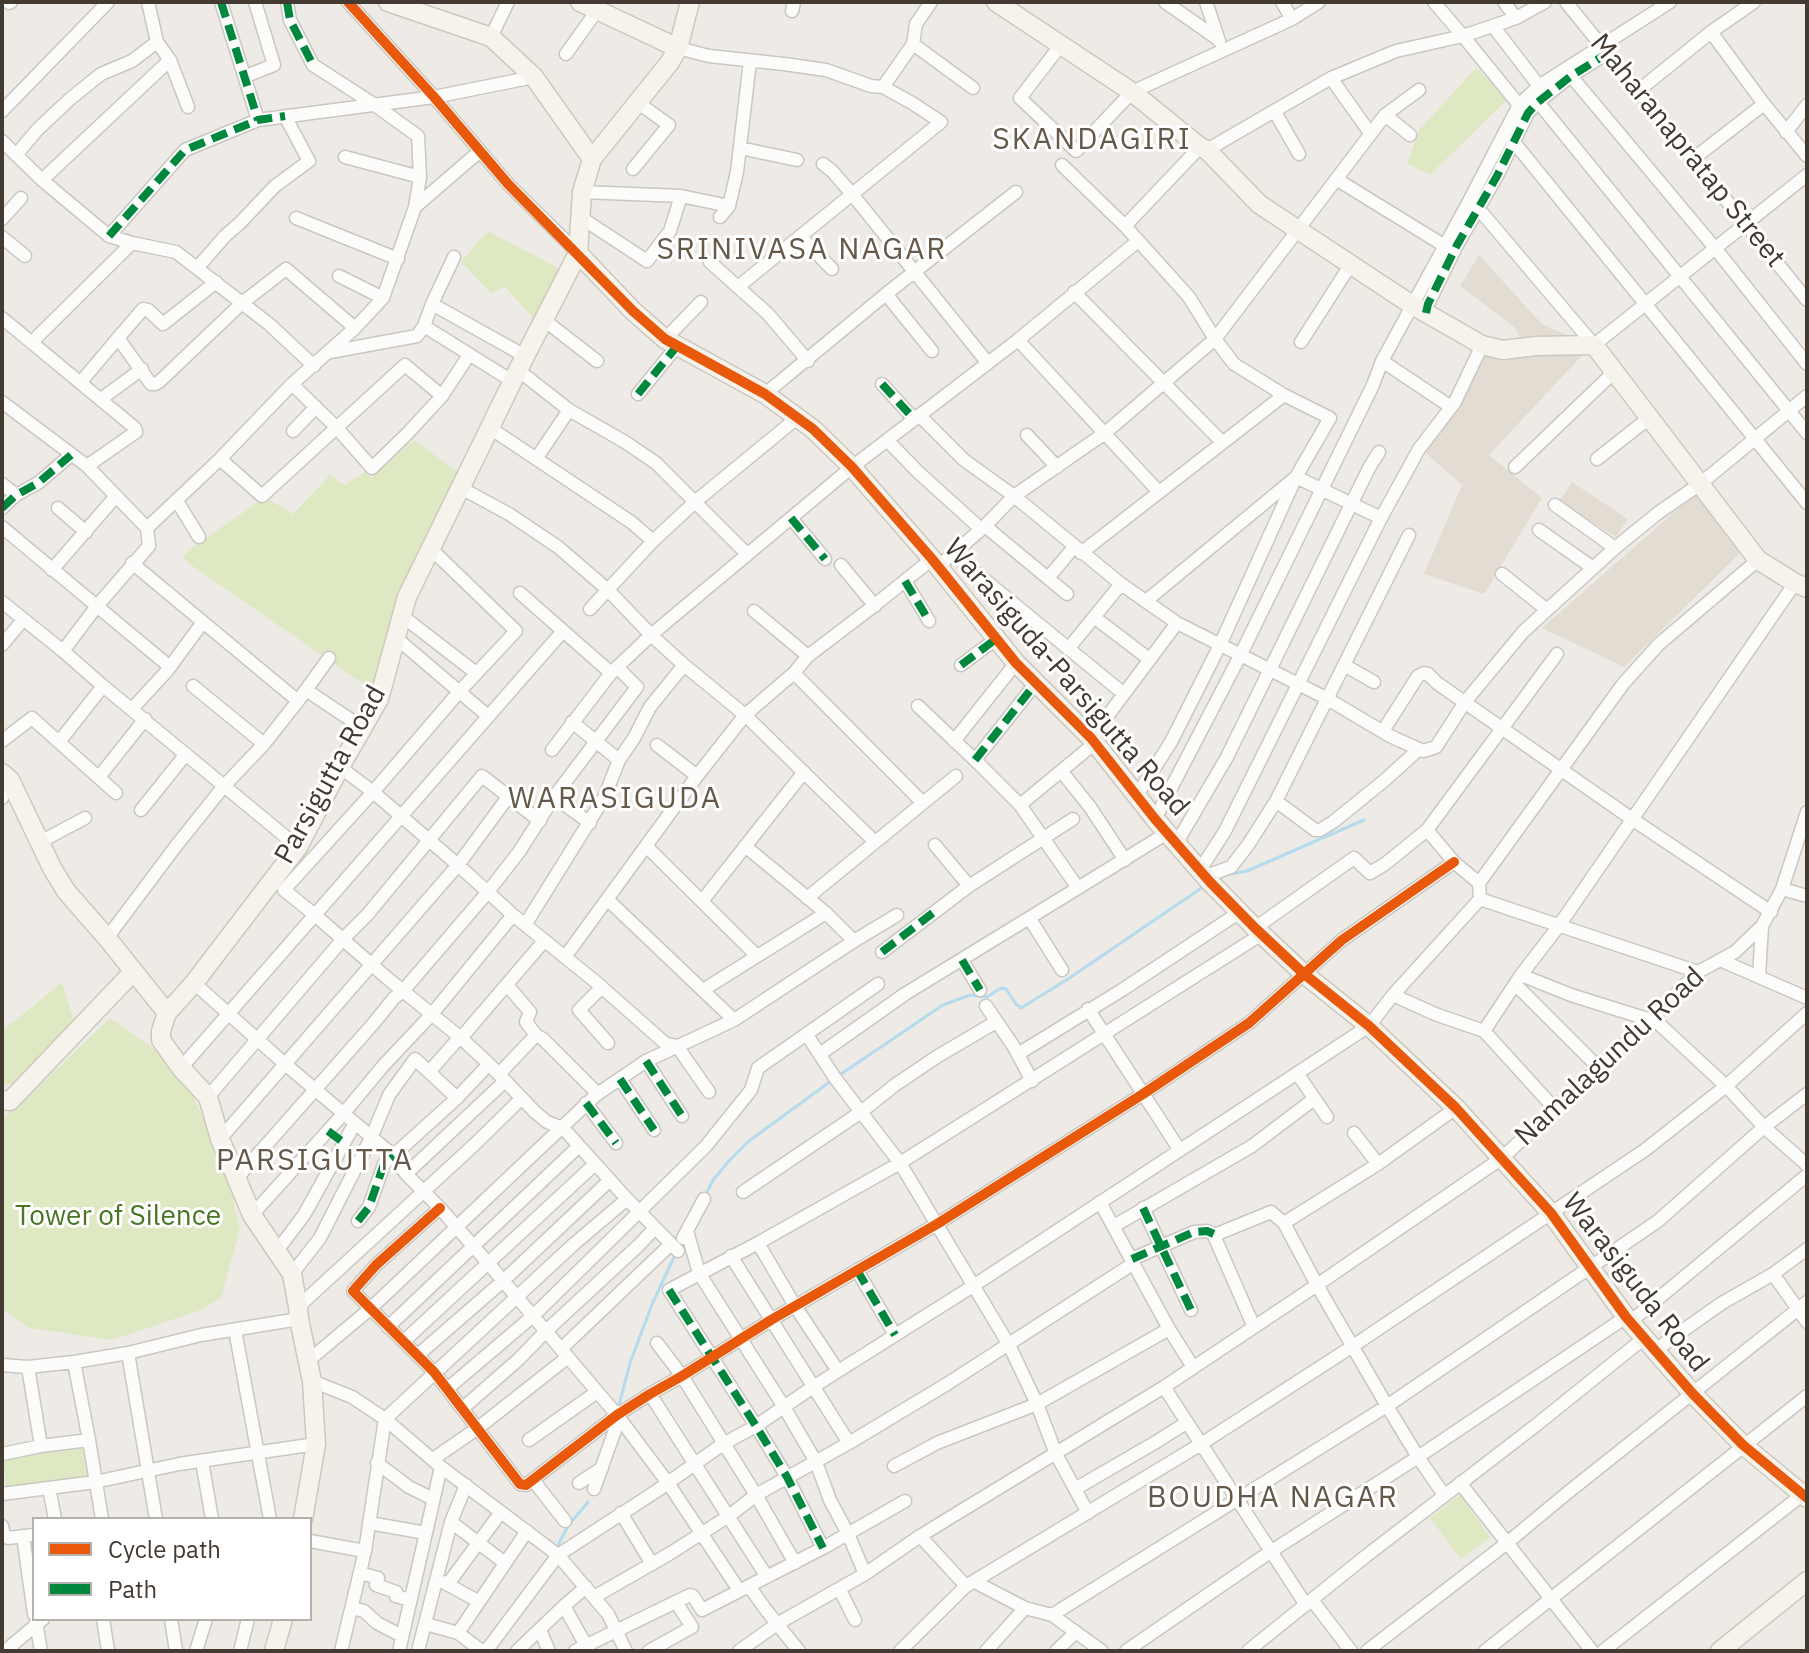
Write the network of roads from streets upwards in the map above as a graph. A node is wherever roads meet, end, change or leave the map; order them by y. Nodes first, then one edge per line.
1 (108, 2) edge
2 (148, 2) edge
3 (221, 2) edge
4 (255, 2) edge
5 (287, 2) edge
6 (348, 2) edge
7 (388, 2) edge
8 (508, 2) edge
9 (690, 2) edge
10 (931, 2) edge
11 (996, 2) edge
12 (1165, 2) edge
13 (1206, 2) edge
14 (1282, 2) edge
15 (1319, 2) edge
16 (1434, 2) edge
17 (1504, 2) edge
18 (1545, 2) edge
19 (1566, 2) edge
20 (1670, 2) edge
21 (1754, 2) edge
22 (592, 5) edge
23 (1516, 18) junction
24 (1292, 19) junction
25 (1493, 26) junction
26 (1711, 32) junction
27 (1463, 36) junction
28 (491, 37) junction
29 (157, 42) junction
30 (913, 44) junction
31 (1221, 45) junction
32 (1060, 46) junction
33 (678, 48) junction
34 (1605, 49) junction
35 (566, 54) dead end
36 (170, 60) junction
37 (750, 61) junction
38 (246, 76) junction
39 (1571, 76) junction
40 (534, 77) junction
41 (1331, 78) junction
42 (1539, 86) junction
43 (883, 87) junction
44 (973, 88) dead end
45 (1419, 90) dead end
46 (1638, 91) junction
47 (1132, 92) junction
48 (434, 97) junction
49 (637, 102) junction
50 (1538, 102) junction
51 (372, 103) junction
52 (1764, 104) junction
53 (1519, 105) junction
54 (1807, 105) edge
55 (188, 107) dead end
56 (2, 111) edge
57 (1275, 112) junction
58 (1385, 115) junction
59 (285, 116) junction
60 (258, 120) junction
61 (1786, 132) junction
62 (1370, 133) junction
63 (1410, 135) dead end
64 (2, 141) edge
65 (1513, 141) junction
66 (740, 148) junction
67 (1204, 149) junction
68 (480, 151) junction
69 (1299, 154) dead end
70 (16, 155) junction
71 (1807, 156) edge
72 (345, 157) dead end
73 (592, 159) junction
74 (1693, 159) junction
75 (797, 160) dead end
76 (823, 164) dead end
77 (1062, 165) dead end
78 (633, 169) dead end
79 (1807, 175) edge
80 (420, 177) junction
81 (1336, 179) junction
82 (42, 180) junction
83 (582, 192) junction
84 (1016, 192) dead end
85 (852, 194) junction
86 (681, 196) junction
87 (21, 198) dead end
88 (729, 206) junction
89 (415, 207) junction
90 (1477, 210) junction
91 (580, 217) junction
92 (720, 217) dead end
93 (296, 218) dead end
94 (2, 219) edge
95 (1746, 224) junction
96 (1125, 226) junction
97 (1297, 229) junction
98 (109, 236) junction
99 (800, 236) junction
100 (2, 237) edge
101 (1138, 241) junction
102 (132, 243) junction
103 (1445, 246) junction
104 (1715, 248) junction
105 (578, 253) junction
106 (25, 256) dead end
107 (454, 257) dead end
108 (398, 259) junction
109 (710, 262) dead end
110 (1351, 264) junction
111 (198, 267) junction
112 (832, 269) dead end
113 (914, 273) junction
114 (339, 276) dead end
115 (1681, 276) junction
116 (216, 282) junction
117 (739, 286) junction
118 (1074, 292) junction
119 (886, 294) junction
120 (383, 298) junction
121 (1807, 300) edge
122 (701, 302) dead end
123 (242, 303) junction
124 (432, 304) junction
125 (1644, 305) junction
126 (1419, 309) junction
127 (544, 320) junction
128 (3, 322) edge
129 (424, 326) junction
130 (355, 328) junction
131 (118, 338) junction
132 (1215, 339) junction
133 (1018, 340) junction
134 (32, 342) junction
135 (1301, 342) dead end
136 (671, 343) junction
137 (1482, 345) junction
138 (1594, 345) junction
139 (932, 351) dead end
140 (330, 352) junction
141 (469, 355) junction
142 (597, 361) dead end
143 (808, 361) junction
144 (1382, 361) junction
145 (987, 362) junction
146 (1807, 364) edge
147 (314, 366) junction
148 (142, 369) junction
149 (518, 369) junction
150 (1614, 372) junction
151 (1164, 382) junction
152 (80, 383) junction
153 (292, 384) junction
154 (882, 384) dead end
155 (638, 394) dead end
156 (765, 394) junction
157 (1284, 395) junction
158 (442, 396) junction
159 (1807, 396) edge
160 (101, 399) junction
161 (2, 402) edge
162 (316, 407) junction
163 (1451, 407) junction
164 (569, 410) junction
165 (1789, 411) junction
166 (917, 417) junction
167 (797, 418) junction
168 (1649, 418) junction
169 (336, 427) junction
170 (490, 428) junction
171 (293, 431) dead end
172 (1105, 433) junction
173 (1807, 433) edge
174 (1027, 435) dead end
175 (887, 440) junction
176 (1756, 440) junction
177 (1222, 442) junction
178 (1379, 452) dead end
179 (71, 455) junction
180 (220, 459) junction
181 (536, 459) junction
182 (1597, 459) dead end
183 (87, 466) junction
184 (852, 467) junction
185 (1057, 467) junction
186 (1515, 467) dead end
187 (1296, 477) junction
188 (2, 484) edge
189 (1700, 484) junction
190 (461, 488) junction
191 (1322, 490) junction
192 (1159, 492) junction
193 (16, 495) junction
194 (116, 496) junction
195 (1014, 496) junction
196 (177, 501) junction
197 (696, 501) junction
198 (1807, 503) edge
199 (1352, 505) junction
200 (1555, 505) dead end
201 (2, 508) edge
202 (58, 508) dead end
203 (791, 518) junction
204 (1381, 518) junction
205 (2, 527) edge
206 (983, 527) junction
207 (147, 528) junction
208 (1539, 530) dead end
209 (86, 532) junction
210 (1409, 535) dead end
211 (199, 537) dead end
212 (653, 541) junction
213 (430, 548) junction
214 (1615, 548) junction
215 (1078, 550) junction
216 (747, 554) junction
217 (953, 554) junction
218 (825, 559) dead end
219 (1758, 560) junction
220 (132, 563) junction
221 (935, 563) junction
222 (841, 565) dead end
223 (1593, 568) junction
224 (52, 570) junction
225 (1502, 574) dead end
226 (1048, 578) junction
227 (900, 582) junction
228 (1121, 584) junction
229 (1801, 586) edge
230 (608, 590) junction
231 (520, 593) dead end
232 (1067, 594) dead end
233 (1146, 601) junction
234 (2, 602) edge
235 (97, 606) junction
236 (875, 606) junction
237 (590, 609) dead end
238 (1547, 610) junction
239 (754, 611) dead end
240 (401, 615) junction
241 (1094, 617) junction
242 (23, 620) junction
243 (929, 621) dead end
244 (203, 622) junction
245 (1177, 623) junction
246 (563, 631) junction
247 (651, 635) junction
248 (395, 637) junction
249 (996, 639) junction
250 (2, 645) edge
251 (1220, 645) junction
252 (1068, 649) junction
253 (63, 651) junction
254 (1557, 654) dead end
255 (808, 656) junction
256 (1240, 656) junction
257 (329, 658) dead end
258 (1149, 659) junction
259 (1016, 663) junction
260 (684, 665) junction
261 (961, 665) dead end
262 (1344, 665) junction
263 (170, 667) junction
264 (614, 670) junction
265 (1269, 670) junction
266 (476, 673) junction
267 (794, 673) junction
268 (1374, 682) dead end
269 (1036, 683) junction
270 (1298, 685) junction
271 (103, 686) junction
272 (193, 686) dead end
273 (637, 687) junction
274 (459, 692) junction
275 (1124, 694) junction
276 (302, 696) junction
277 (1326, 698) junction
278 (655, 701) junction
279 (1465, 702) junction
280 (918, 706) dead end
281 (132, 709) junction
282 (745, 715) junction
283 (488, 716) junction
284 (145, 719) junction
285 (572, 722) junction
286 (363, 728) junction
287 (1502, 729) junction
288 (1383, 731) junction
289 (1093, 740) junction
290 (2, 741) edge
291 (954, 741) junction
292 (59, 742) junction
293 (597, 742) junction
294 (264, 744) junction
295 (657, 745) dead end
296 (1419, 749) junction
297 (552, 750) dead end
298 (186, 754) junction
299 (619, 760) junction
300 (975, 760) junction
301 (340, 767) junction
302 (1562, 770) junction
303 (804, 772) junction
304 (1062, 772) junction
305 (697, 776) junction
306 (956, 776) dead end
307 (99, 777) junction
308 (5, 784) edge
309 (224, 786) junction
310 (373, 792) junction
311 (116, 793) dead end
312 (1137, 795) junction
313 (508, 797) junction
314 (554, 797) junction
315 (1276, 801) junction
316 (923, 803) junction
317 (1020, 805) junction
318 (141, 810) dead end
319 (1806, 816) edge
320 (402, 817) junction
321 (85, 818) dead end
322 (1073, 819) dead end
323 (1632, 819) junction
324 (540, 821) junction
325 (590, 823) junction
326 (1427, 830) junction
327 (1166, 832) junction
328 (1042, 838) junction
329 (429, 841) junction
330 (40, 842) junction
331 (875, 842) junction
332 (935, 845) dead end
333 (646, 846) junction
334 (745, 846) junction
335 (298, 847) junction
336 (1125, 860) junction
337 (1454, 862) junction
338 (458, 865) junction
339 (1203, 873) junction
340 (1479, 883) junction
341 (969, 886) junction
342 (1078, 888) junction
343 (1782, 889) junction
344 (487, 893) junction
345 (1807, 896) edge
346 (807, 898) junction
347 (607, 899) junction
348 (1480, 899) junction
349 (702, 901) junction
350 (1240, 912) junction
351 (1771, 912) junction
352 (826, 913) junction
353 (315, 915) junction
354 (513, 915) junction
355 (897, 915) dead end
356 (1030, 919) junction
357 (525, 925) junction
358 (1762, 926) junction
359 (1558, 927) junction
360 (1258, 931) junction
361 (107, 938) junction
362 (343, 939) junction
363 (544, 941) junction
364 (854, 941) junction
365 (882, 952) dead end
366 (562, 956) junction
367 (757, 956) junction
368 (962, 960) junction
369 (1720, 960) junction
370 (373, 965) junction
371 (1062, 970) dead end
372 (133, 972) junction
373 (1698, 972) junction
374 (1303, 973) junction
375 (1759, 977) junction
376 (1519, 980) junction
377 (194, 983) junction
378 (878, 984) dead end
379 (507, 985) junction
380 (602, 987) junction
381 (703, 990) junction
382 (980, 990) dead end
383 (403, 991) junction
384 (1393, 995) junction
385 (1807, 998) edge
386 (986, 1006) dead end
387 (1088, 1009) junction
388 (167, 1013) junction
389 (1807, 1013) edge
390 (432, 1014) junction
391 (229, 1015) junction
392 (1651, 1019) junction
393 (734, 1020) junction
394 (996, 1022) junction
395 (1369, 1026) junction
396 (1484, 1031) junction
397 (536, 1035) junction
398 (807, 1035) junction
399 (1105, 1035) junction
400 (460, 1038) junction
401 (257, 1040) junction
402 (608, 1043) dead end
403 (677, 1046) junction
404 (820, 1054) junction
405 (1018, 1054) junction
406 (646, 1061) junction
407 (285, 1064) junction
408 (1598, 1067) junction
409 (181, 1068) junction
410 (429, 1072) junction
411 (498, 1073) junction
412 (1297, 1073) junction
413 (620, 1079) junction
414 (1032, 1081) junction
415 (1726, 1086) junction
416 (315, 1089) junction
417 (709, 1092) dead end
418 (598, 1094) junction
419 (1143, 1094) junction
420 (1807, 1094) edge
421 (208, 1097) junction
422 (457, 1098) junction
423 (522, 1098) junction
424 (1314, 1099) junction
425 (5, 1102) edge
426 (586, 1103) junction
427 (1456, 1108) junction
428 (1554, 1108) junction
429 (861, 1112) junction
430 (344, 1113) junction
431 (682, 1116) dead end
432 (1327, 1117) dead end
433 (355, 1123) junction
434 (1764, 1127) junction
435 (563, 1128) junction
436 (654, 1130) dead end
437 (328, 1131) junction
438 (1354, 1133) dead end
439 (372, 1136) junction
440 (220, 1139) junction
441 (343, 1142) junction
442 (616, 1143) dead end
443 (579, 1146) junction
444 (1179, 1149) junction
445 (394, 1156) junction
446 (1502, 1158) junction
447 (900, 1163) junction
448 (595, 1164) junction
449 (1378, 1164) junction
450 (1807, 1165) edge
451 (406, 1174) junction
452 (1807, 1175) edge
453 (237, 1178) junction
454 (610, 1180) junction
455 (423, 1191) junction
456 (743, 1192) dead end
457 (627, 1199) junction
458 (704, 1199) dead end
459 (1100, 1202) junction
460 (440, 1208) junction
461 (1143, 1208) junction
462 (640, 1212) junction
463 (1551, 1213) junction
464 (252, 1215) junction
465 (358, 1221) dead end
466 (1284, 1223) junction
467 (937, 1224) junction
468 (1114, 1226) junction
469 (457, 1228) junction
470 (655, 1228) junction
471 (687, 1231) junction
472 (1216, 1235) junction
473 (758, 1243) junction
474 (1161, 1245) junction
475 (472, 1246) junction
476 (676, 1247) junction
477 (1807, 1249) edge
478 (276, 1252) junction
479 (731, 1256) junction
480 (1133, 1261) junction
481 (488, 1263) junction
482 (1590, 1267) junction
483 (857, 1270) junction
484 (699, 1273) junction
485 (292, 1274) junction
486 (1773, 1274) junction
487 (503, 1281) junction
488 (1317, 1285) junction
489 (973, 1286) junction
490 (517, 1297) junction
491 (795, 1306) junction
492 (1802, 1306) edge
493 (370, 1309) junction
494 (1191, 1310) dead end
495 (298, 1313) junction
496 (533, 1316) junction
497 (771, 1320) junction
498 (1628, 1320) junction
499 (1807, 1322) edge
500 (388, 1327) junction
501 (1254, 1327) junction
502 (1169, 1329) junction
503 (235, 1330) junction
504 (546, 1331) junction
505 (895, 1335) junction
506 (741, 1339) junction
507 (404, 1341) junction
508 (657, 1343) dead end
509 (1009, 1345) junction
510 (1648, 1345) junction
511 (1353, 1346) junction
512 (128, 1353) junction
513 (565, 1353) junction
514 (418, 1355) junction
515 (712, 1357) junction
516 (308, 1361) junction
517 (74, 1362) junction
518 (2, 1365) edge
519 (28, 1367) junction
520 (1193, 1367) junction
521 (838, 1371) junction
522 (434, 1372) junction
523 (682, 1376) junction
524 (312, 1381) junction
525 (813, 1387) junction
526 (1164, 1387) junction
527 (447, 1389) junction
528 (597, 1392) junction
529 (650, 1394) junction
530 (1693, 1394) junction
531 (1807, 1396) edge
532 (1037, 1404) junction
533 (1387, 1406) junction
534 (784, 1407) junction
535 (463, 1408) junction
536 (618, 1410) junction
537 (385, 1419) junction
538 (1186, 1423) junction
539 (756, 1426) junction
540 (478, 1428) junction
541 (89, 1440) junction
542 (529, 1440) dead end
543 (849, 1443) junction
544 (316, 1444) junction
545 (723, 1444) junction
546 (1201, 1444) junction
547 (1743, 1445) junction
548 (41, 1446) junction
549 (256, 1451) junction
550 (2, 1454) edge
551 (1056, 1454) junction
552 (1418, 1457) junction
553 (202, 1461) junction
554 (816, 1462) junction
555 (377, 1463) junction
556 (437, 1463) junction
557 (695, 1464) junction
558 (894, 1466) dead end
559 (602, 1468) junction
560 (147, 1469) junction
561 (787, 1477) junction
562 (533, 1480) junction
563 (95, 1482) junction
564 (579, 1483) dead end
565 (668, 1483) junction
566 (1460, 1483) junction
567 (466, 1485) junction
568 (49, 1488) junction
569 (594, 1489) dead end
570 (1075, 1489) junction
571 (2, 1494) edge
572 (756, 1495) junction
573 (1444, 1495) junction
574 (1806, 1495) edge
575 (433, 1499) junction
576 (1238, 1500) junction
577 (905, 1501) dead end
578 (501, 1512) junction
579 (621, 1513) junction
580 (1088, 1513) junction
581 (729, 1516) junction
582 (55, 1517) edge
583 (102, 1517) edge
584 (156, 1517) edge
585 (212, 1517) edge
586 (270, 1517) edge
587 (303, 1517) edge
588 (565, 1521) dead end
589 (451, 1522) junction
590 (369, 1523) junction
591 (2, 1526) edge
592 (527, 1531) junction
593 (426, 1533) junction
594 (702, 1533) junction
595 (848, 1534) junction
596 (29, 1536) edge
597 (920, 1536) junction
598 (312, 1541) edge
599 (479, 1543) junction
600 (1507, 1543) junction
601 (823, 1548) junction
602 (365, 1551) junction
603 (1270, 1552) junction
604 (558, 1555) junction
605 (505, 1563) junction
606 (795, 1563) junction
607 (652, 1564) junction
608 (32, 1567) edge
609 (360, 1573) junction
610 (865, 1574) junction
611 (767, 1577) junction
612 (1807, 1581) edge
613 (442, 1582) junction
614 (971, 1584) junction
615 (744, 1588) junction
616 (840, 1590) junction
617 (590, 1592) junction
618 (1552, 1599) junction
619 (410, 1600) junction
620 (478, 1601) junction
621 (676, 1602) junction
622 (1309, 1602) junction
623 (564, 1606) junction
624 (352, 1608) junction
625 (1025, 1608) junction
626 (1052, 1615) junction
627 (855, 1620) dead end
628 (35, 1621) edge
629 (37, 1621) edge
630 (103, 1621) edge
631 (171, 1621) edge
632 (205, 1621) edge
633 (248, 1621) edge
634 (282, 1621) edge
635 (426, 1624) junction
636 (777, 1624) junction
637 (540, 1630) junction
638 (616, 1630) junction
639 (1076, 1632) junction
640 (458, 1633) junction
641 (402, 1636) junction
642 (343, 1650) edge
643 (584, 1650) edge
644 (5, 1651) edge
645 (41, 1651) edge
646 (108, 1651) edge
647 (176, 1651) edge
648 (196, 1651) edge
649 (240, 1651) edge
650 (274, 1651) edge
651 (399, 1651) edge
652 (418, 1651) edge
653 (484, 1651) edge
654 (517, 1651) edge
655 (549, 1651) edge
656 (626, 1651) edge
657 (649, 1651) edge
658 (739, 1651) edge
659 (799, 1651) edge
660 (900, 1651) edge
661 (986, 1651) edge
662 (1056, 1651) edge
663 (1102, 1651) edge
664 (1126, 1651) edge
665 (1248, 1651) edge
666 (1351, 1651) edge
667 (1367, 1651) edge
668 (1485, 1651) edge
669 (1592, 1651) edge
670 (1603, 1651) edge
671 (1720, 1651) edge

1 - 56 street
2 - 29 street
3 - 38 street
4 - 38 street
5 - 51 street
6 - 48 street
7 - 28 street
8 - 28 street
9 - 33 street
10 - 30 street
11 - 32 street
12 - 31 street
13 - 31 street
14 - 24 street
15 - 24 street
16 - 27 street
17 - 23 street
18 - 23 street
19 - 34 street, Maharanapratap Street
20 - 34 street
21 - 26 street
22 - 33 street
22 - 35 street
23 - 25 street
24 - 31 street
25 - 27 street
25 - 42 street
26 - 46 street
26 - 52 street
27 - 41 street
27 - 53 street
28 - 40 street
29 - 36 street
29 - 70 street
30 - 43 street
30 - 44 street
31 - 47 street
32 - 47 street
32 - 47 street
33 - 37 street
33 - 49 street
34 - 39 street
34 - 42 street
34 - 46 street, Maharanapratap Street
36 - 55 street
36 - 82 street
37 - 43 street
37 - 66 street
38 - 60 street
39 - 50 street
39 - 104 street
40 - 48 street
40 - 73 street
41 - 57 street
41 - 62 street
42 - 53 street
43 - 85 street
45 - 58 street
46 - 74 street, Maharanapratap Street
47 - 67 street
48 - 51 street
48 - 68 street
49 - 73 street
49 - 78 street
50 - 65 street
50 - 115 street
51 - 59 street
51 - 80 street
52 - 61 street
52 - 74 street
53 - 103 street
54 - 61 street
57 - 67 street
57 - 69 street
58 - 62 street
58 - 63 street
59 - 60 street
59 - 111 street
60 - 98 street
61 - 71 street
62 - 81 street
64 - 70 street
65 - 90 street
65 - 125 street
66 - 75 street
66 - 88 street
67 - 96 street
67 - 97 street
68 - 89 street
68 - 105 street
70 - 82 street
72 - 80 street
73 - 83 street
74 - 95 street, Maharanapratap Street
76 - 85 street
77 - 96 street
79 - 95 street
80 - 89 street
81 - 97 street
81 - 103 street
82 - 98 street
83 - 86 street
83 - 91 street
84 - 113 street
85 - 99 street
85 - 113 street
86 - 88 street
86 - 91 street
87 - 94 street
88 - 92 street
89 - 108 street
90 - 126 street
90 - 138 street
91 - 105 street
93 - 108 street
95 - 104 street
95 - 121 street, Maharanapratap Street
96 - 101 street
97 - 110 street
97 - 132 street
98 - 102 street
99 - 112 street
99 - 117 street
100 - 106 street
101 - 118 street
101 - 132 street
102 - 111 street
102 - 134 street
103 - 126 street
104 - 115 street
104 - 146 street
105 - 127 street, Parsigutta Road
105 - 136 street, Warasiguda-Parsigutta Road
107 - 124 street
108 - 120 street
109 - 117 street
110 - 126 street
110 - 135 street
111 - 116 street
113 - 119 street
113 - 145 street
114 - 120 street
115 - 125 street
115 - 165 street
116 - 123 street
116 - 131 street
117 - 143 street
118 - 133 street
118 - 151 street
119 - 139 street
119 - 143 street
120 - 130 street
122 - 136 street
123 - 130 street
123 - 147 street
123 - 148 street
124 - 129 street
124 - 149 street
125 - 138 street
125 - 176 street
126 - 137 street
126 - 144 street
127 - 142 street
127 - 149 street, Parsigutta Road
128 - 134 street
129 - 140 street
129 - 141 street
130 - 140 street
131 - 148 street
131 - 152 street
132 - 151 street
132 - 157 street
133 - 145 street
133 - 172 street
134 - 152 street
136 - 155 street
136 - 156 street, Warasiguda-Parsigutta Road
137 - 138 street
137 - 163 street
138 - 150 street
140 - 147 street
141 - 149 street
141 - 158 street
143 - 156 street
144 - 163 street
144 - 191 street
145 - 166 street
147 - 153 street
148 - 160 street
149 - 164 street
149 - 170 street, Parsigutta Road
150 - 168 street
150 - 186 street
151 - 172 street
151 - 177 street
152 - 160 street
153 - 162 street
153 - 180 street
154 - 166 street
156 - 167 street, Warasiguda-Parsigutta Road
157 - 177 street
157 - 187 street
158 - 169 street
158 - 169 street
159 - 165 street
160 - 183 street
161 - 179 street
162 - 169 street
162 - 171 street
163 - 204 street
164 - 181 street
164 - 197 street
165 - 173 street
165 - 176 street
166 - 175 street
166 - 195 street
167 - 184 street, Warasiguda-Parsigutta Road
167 - 197 street
168 - 182 street
168 - 189 street
169 - 180 street
170 - 181 street
170 - 190 street, Parsigutta Road
172 - 185 street
172 - 192 street
174 - 185 street
175 - 184 street
175 - 206 street
176 - 189 street
176 - 198 street
177 - 192 street
178 - 199 street
179 - 183 street
179 - 193 street
180 - 196 street
181 - 212 street
183 - 194 street
184 - 203 street
184 - 221 street, Warasiguda-Parsigutta Road
185 - 195 street
187 - 191 street
187 - 233 street
187 - 251 street
188 - 193 street
189 - 214 street
189 - 219 street
190 - 213 street, Parsigutta Road
190 - 230 street
191 - 199 street
191 - 256 street
192 - 215 street
193 - 201 street
194 - 207 street
194 - 209 street
195 - 206 street
195 - 215 street
196 - 207 street
196 - 211 street
197 - 212 street
197 - 216 street
199 - 204 street
199 - 265 street
200 - 214 street
202 - 209 street
203 - 216 street
203 - 218 street
204 - 270 street
205 - 224 street
206 - 217 street
206 - 226 street
207 - 220 street
208 - 223 street
209 - 224 street
210 - 262 street
212 - 230 street
213 - 240 street, Parsigutta Road
213 - 266 street
214 - 223 street
215 - 226 street
215 - 228 street
216 - 247 street
217 - 221 street
217 - 252 street
219 - 229 street
219 - 302 street
220 - 235 street
220 - 244 street
221 - 227 street
221 - 249 street, Warasiguda-Parsigutta Road
222 - 236 street
223 - 238 street
224 - 235 street
225 - 238 street
226 - 232 street
227 - 236 street
227 - 243 street
228 - 233 street
228 - 241 street
229 - 323 street
230 - 237 street
230 - 247 street
231 - 246 street
233 - 245 street
234 - 242 street
235 - 253 street
235 - 263 street
236 - 255 street
238 - 279 street
239 - 255 street
240 - 248 street, Parsigutta Road
240 - 266 street
241 - 252 street
241 - 258 street
242 - 250 street
242 - 253 street
244 - 263 street
244 - 276 street
245 - 251 street
245 - 258 street
246 - 264 street
246 - 283 street
247 - 260 street
247 - 264 street
248 - 274 street
248 - 286 street, Parsigutta Road
249 - 259 street, Warasiguda-Parsigutta Road
249 - 261 street
251 - 256 street
251 - 312 street
252 - 275 street
253 - 271 street
254 - 287 street
255 - 267 street
256 - 265 street
256 - 327 street
257 - 276 street
258 - 275 street
259 - 269 street, Warasiguda-Parsigutta Road
259 - 291 street
260 - 278 street
260 - 282 street
262 - 268 street
262 - 277 street
263 - 281 street
264 - 273 street
264 - 285 street
265 - 270 street
265 - 327 street
266 - 274 street
267 - 282 street
267 - 316 street
269 - 289 street, Warasiguda-Parsigutta Road
269 - 300 street
270 - 277 street
270 - 339 street
271 - 281 street
271 - 292 street
272 - 294 street
273 - 278 street
273 - 293 street
274 - 283 street
274 - 310 street
275 - 289 street
276 - 286 street
276 - 294 street
277 - 288 street
277 - 315 street
278 - 299 street
279 - 287 street
279 - 288 street
279 - 296 street
280 - 291 street
281 - 284 street
282 - 303 street
282 - 305 street
283 - 320 street
284 - 298 street
284 - 307 street
285 - 293 street
285 - 297 street
286 - 301 street, Parsigutta Road
287 - 302 street
287 - 326 street
288 - 296 street
289 - 304 street
289 - 312 street, Warasiguda-Parsigutta Road
290 - 292 street
291 - 300 street
292 - 307 street
293 - 299 street
293 - 314 street
294 - 309 street
295 - 305 street
296 - 315 street
298 - 309 street
298 - 318 street
299 - 325 street
300 - 317 street
301 - 310 street
301 - 335 street, Parsigutta Road
302 - 323 street
302 - 340 street
303 - 331 street
303 - 334 street
304 - 317 street
304 - 336 street
305 - 333 street
306 - 316 street
307 - 311 street
308 - 330 street
309 - 335 street
309 - 361 street
310 - 320 street
310 - 353 street
312 - 327 street, Warasiguda-Parsigutta Road
313 - 324 street
313 - 329 street
313 - 338 street
314 - 324 street
314 - 325 street
315 - 339 street
316 - 331 street
317 - 328 street
319 - 343 street, Namalagundu Road
320 - 329 street
320 - 353 street
321 - 330 street
322 - 328 street
323 - 351 street
323 - 359 street
324 - 344 street
325 - 357 street
326 - 337 street
326 - 360 street
327 - 336 street
327 - 339 street, Warasiguda-Parsigutta Road
328 - 341 street
328 - 342 street
329 - 338 street
329 - 362 street
330 - 361 street
331 - 346 street
332 - 341 street
333 - 347 street
333 - 349 street
334 - 346 street
334 - 349 street
335 - 377 street, Parsigutta Road
336 - 342 street
337 - 340 street
337 - 374 street
338 - 344 street
338 - 370 street
339 - 350 street, Warasiguda-Parsigutta Road
340 - 348 street
341 - 365 street
342 - 356 street
343 - 345 street
343 - 351 street, Namalagundu Road
344 - 354 street
344 - 383 street
346 - 352 street
347 - 366 street
347 - 381 street
348 - 359 street
348 - 384 street
349 - 367 street
350 - 360 street, Warasiguda-Parsigutta Road
350 - 387 street
351 - 358 street, Namalagundu Road
352 - 364 street
352 - 367 street
353 - 362 street
353 - 391 street
354 - 357 street
354 - 390 street
355 - 364 street
356 - 368 street
356 - 371 street
357 - 363 street
358 - 369 street, Namalagundu Road
358 - 375 street
359 - 373 street
359 - 376 street
360 - 374 street, Warasiguda-Parsigutta Road
360 - 399 street
361 - 372 street
362 - 370 street
362 - 401 street
363 - 366 street
363 - 379 street
364 - 393 street
366 - 380 street
367 - 381 street
368 - 382 street
368 - 404 street
369 - 373 street, Namalagundu Road
369 - 375 street
370 - 383 street
370 - 407 street
372 - 388 street
372 - 425 street
373 - 392 street, Namalagundu Road
374 - 395 street, Warasiguda-Parsigutta Road
374 - 419 street
375 - 385 street
376 - 392 street
376 - 396 street
376 - 408 street
377 - 388 street, Parsigutta Road
377 - 391 street
378 - 398 street
379 - 397 street
379 - 400 street
380 - 402 street
380 - 403 street
381 - 393 street
383 - 390 street
383 - 416 street
384 - 395 street
384 - 396 street
386 - 394 street
387 - 399 street
387 - 405 street
388 - 409 street
389 - 415 street
390 - 400 street
390 - 430 street
391 - 401 street
391 - 409 street
392 - 408 street, Namalagundu Road
392 - 415 street
393 - 403 street
394 - 405 street
394 - 429 street
395 - 412 street
395 - 427 street, Warasiguda-Parsigutta Road
396 - 428 street
397 - 411 street
397 - 418 street
398 - 404 street
398 - 462 street
399 - 414 street
399 - 419 street
400 - 410 street
400 - 411 street
401 - 407 street
401 - 421 street
403 - 406 street
403 - 417 street
404 - 429 street
405 - 414 street
406 - 413 street
406 - 431 street
407 - 416 street
407 - 440 street
408 - 428 street, Namalagundu Road
409 - 421 street
410 - 422 street
410 - 439 street
411 - 422 street
411 - 423 street
411 - 451 street
412 - 424 street
412 - 444 street
413 - 418 street
413 - 436 street
414 - 447 street
415 - 434 street
415 - 463 street
416 - 430 street
416 - 453 street
418 - 426 street
419 - 444 street
419 - 467 street
420 - 434 street
421 - 440 street
422 - 445 street
423 - 435 street
423 - 455 street
424 - 432 street
424 - 461 street
426 - 435 street
426 - 442 street
427 - 446 street, Warasiguda-Parsigutta Road
427 - 449 street
428 - 446 street, Namalagundu Road
429 - 447 street
429 - 456 street
430 - 433 street
430 - 437 street
433 - 439 street
433 - 441 street
434 - 450 street
434 - 482 street
435 - 443 street
435 - 469 street
437 - 441 street
437 - 464 street
438 - 449 street
439 - 445 street
439 - 485 street
440 - 453 street
441 - 478 street
443 - 448 street
443 - 475 street
444 - 459 street
445 - 451 street
445 - 465 street
446 - 463 street, Warasiguda Road
446 - 488 street, Namalagundu Road
447 - 467 street
447 - 473 street
448 - 454 street
448 - 481 street
449 - 466 street
451 - 455 street
452 - 498 street
453 - 464 street
454 - 457 street
454 - 487 street
455 - 460 street
455 - 495 street
457 - 462 street
457 - 490 street
458 - 471 street
459 - 468 street
459 - 489 street
460 - 469 street
460 - 493 street
461 - 468 street
461 - 474 street
462 - 470 street
462 - 496 street
463 - 482 street, Warasiguda Road
463 - 511 street
464 - 478 street
466 - 472 street
466 - 488 street
467 - 483 street
467 - 489 street
468 - 480 street
469 - 475 street
469 - 493 street
470 - 476 street
470 - 504 street
471 - 476 street
471 - 484 street
472 - 474 street
472 - 501 street
473 - 479 street
473 - 491 street
474 - 480 street
474 - 494 street
475 - 481 street
475 - 500 street
476 - 513 street
477 - 486 street
478 - 485 street
479 - 484 street
479 - 497 street
480 - 502 street
480 - 509 street
481 - 487 street
481 - 507 street
482 - 498 street, Warasiguda Road
482 - 533 street
483 - 491 street
483 - 505 street
484 - 506 street
484 - 515 street
485 - 495 street
486 - 492 street
486 - 510 street
487 - 490 street
487 - 514 street
488 - 501 street, Namalagundu Road
488 - 511 street
489 - 505 street
489 - 509 street
490 - 496 street
490 - 522 street
491 - 497 street
491 - 521 street
492 - 499 street
492 - 530 street
493 - 500 street
493 - 516 street
495 - 503 street
495 - 516 street
496 - 504 street
496 - 527 street
497 - 506 street
497 - 525 street
498 - 510 street, Warasiguda Road
498 - 552 street
500 - 507 street
501 - 520 street, Namalagundu Road
502 - 520 street
502 - 532 street
503 - 512 street
503 - 549 street
504 - 513 street
504 - 535 street
505 - 521 street
506 - 515 street
506 - 534 street
507 - 514 street
508 - 523 street
509 - 532 street
509 - 543 street
510 - 530 street, Warasiguda Road
510 - 566 street
511 - 533 street
511 - 546 street
512 - 517 street
512 - 560 street
513 - 528 street
513 - 540 street
514 - 522 street
515 - 523 street
515 - 539 street
516 - 524 street
517 - 519 street
517 - 541 street
518 - 519 street
519 - 548 street
520 - 526 street, Namalagundu Road
521 - 525 street
522 - 527 street
522 - 537 street
523 - 529 street
523 - 545 street
524 - 537 street
524 - 544 street
525 - 534 street
525 - 543 street
526 - 538 street
526 - 551 street, Namalagundu Road
527 - 535 street
528 - 536 street
528 - 542 street
529 - 536 street
529 - 557 street
530 - 547 street, Warasiguda Road
530 - 600 street
531 - 547 street
532 - 551 street
532 - 558 street
533 - 552 street
533 - 576 street
534 - 539 street
534 - 554 street
535 - 540 street
536 - 559 street
536 - 562 street
536 - 565 street
537 - 555 street
537 - 556 street
538 - 546 street
538 - 570 street
539 - 545 street
539 - 561 street
540 - 556 street
540 - 562 street
541 - 548 street
541 - 563 street
543 - 554 street
544 - 549 street
544 - 587 street
545 - 557 street
545 - 572 street
546 - 576 street
546 - 580 street
547 - 574 street, Warasiguda Road
547 - 618 street
548 - 550 street
549 - 553 street
549 - 586 street
551 - 570 street
551 - 597 street, Namalagundu Road
552 - 573 street
552 - 603 street
553 - 560 street
553 - 585 street
554 - 561 street
554 - 595 street
555 - 575 street
555 - 590 street
556 - 567 street
556 - 575 street
557 - 565 street
557 - 581 street
559 - 564 street
559 - 569 street
560 - 563 street
560 - 584 street
561 - 572 street
561 - 601 street
562 - 588 street
563 - 568 street
563 - 583 street
565 - 579 street
565 - 594 street
566 - 573 street
566 - 600 street
567 - 578 street
567 - 589 street
568 - 571 street
568 - 582 street
570 - 580 street
572 - 581 street
572 - 606 street
573 - 622 street
574 - 670 street
575 - 593 street
576 - 603 street
576 - 626 street
577 - 595 street
578 - 592 street
578 - 599 street
579 - 604 street
579 - 607 street
580 - 614 street
581 - 594 street
581 - 611 street
589 - 599 street
589 - 613 street
590 - 593 street
590 - 602 street
591 - 596 street
592 - 604 street
592 - 605 street
593 - 619 street
594 - 607 street
594 - 615 street
595 - 601 street
595 - 610 street
596 - 608 street
597 - 610 street, Namalagundu Road
597 - 614 street
598 - 602 street
599 - 605 street
599 - 613 street
600 - 618 street
600 - 667 street
601 - 606 street
602 - 609 street
603 - 622 street
603 - 664 street
604 - 617 street
604 - 653 street
605 - 620 street
606 - 611 street
607 - 617 street
609 - 619 street
609 - 624 street
610 - 616 street, Namalagundu Road
611 - 615 street
612 - 671 street
613 - 620 street
613 - 635 street
614 - 625 street
614 - 660 street
615 - 621 street
615 - 636 street
616 - 627 street
616 - 636 street, Namalagundu Road
617 - 623 street
617 - 638 street
618 - 668 street
618 - 669 street
619 - 641 street
620 - 640 street
621 - 638 street
621 - 657 street
622 - 665 street
622 - 666 street
623 - 637 street
623 - 643 street
624 - 641 street
624 - 642 street
625 - 626 street
625 - 661 street
626 - 639 street
628 - 644 street
629 - 645 street
630 - 646 street
631 - 647 street
632 - 648 street
633 - 649 street
634 - 650 street
635 - 640 street
635 - 652 street
636 - 658 street, Namalagundu Road
636 - 659 street
637 - 654 street
637 - 655 street
638 - 643 street
638 - 656 street
639 - 662 street
639 - 663 street
640 - 653 street
641 - 651 street

